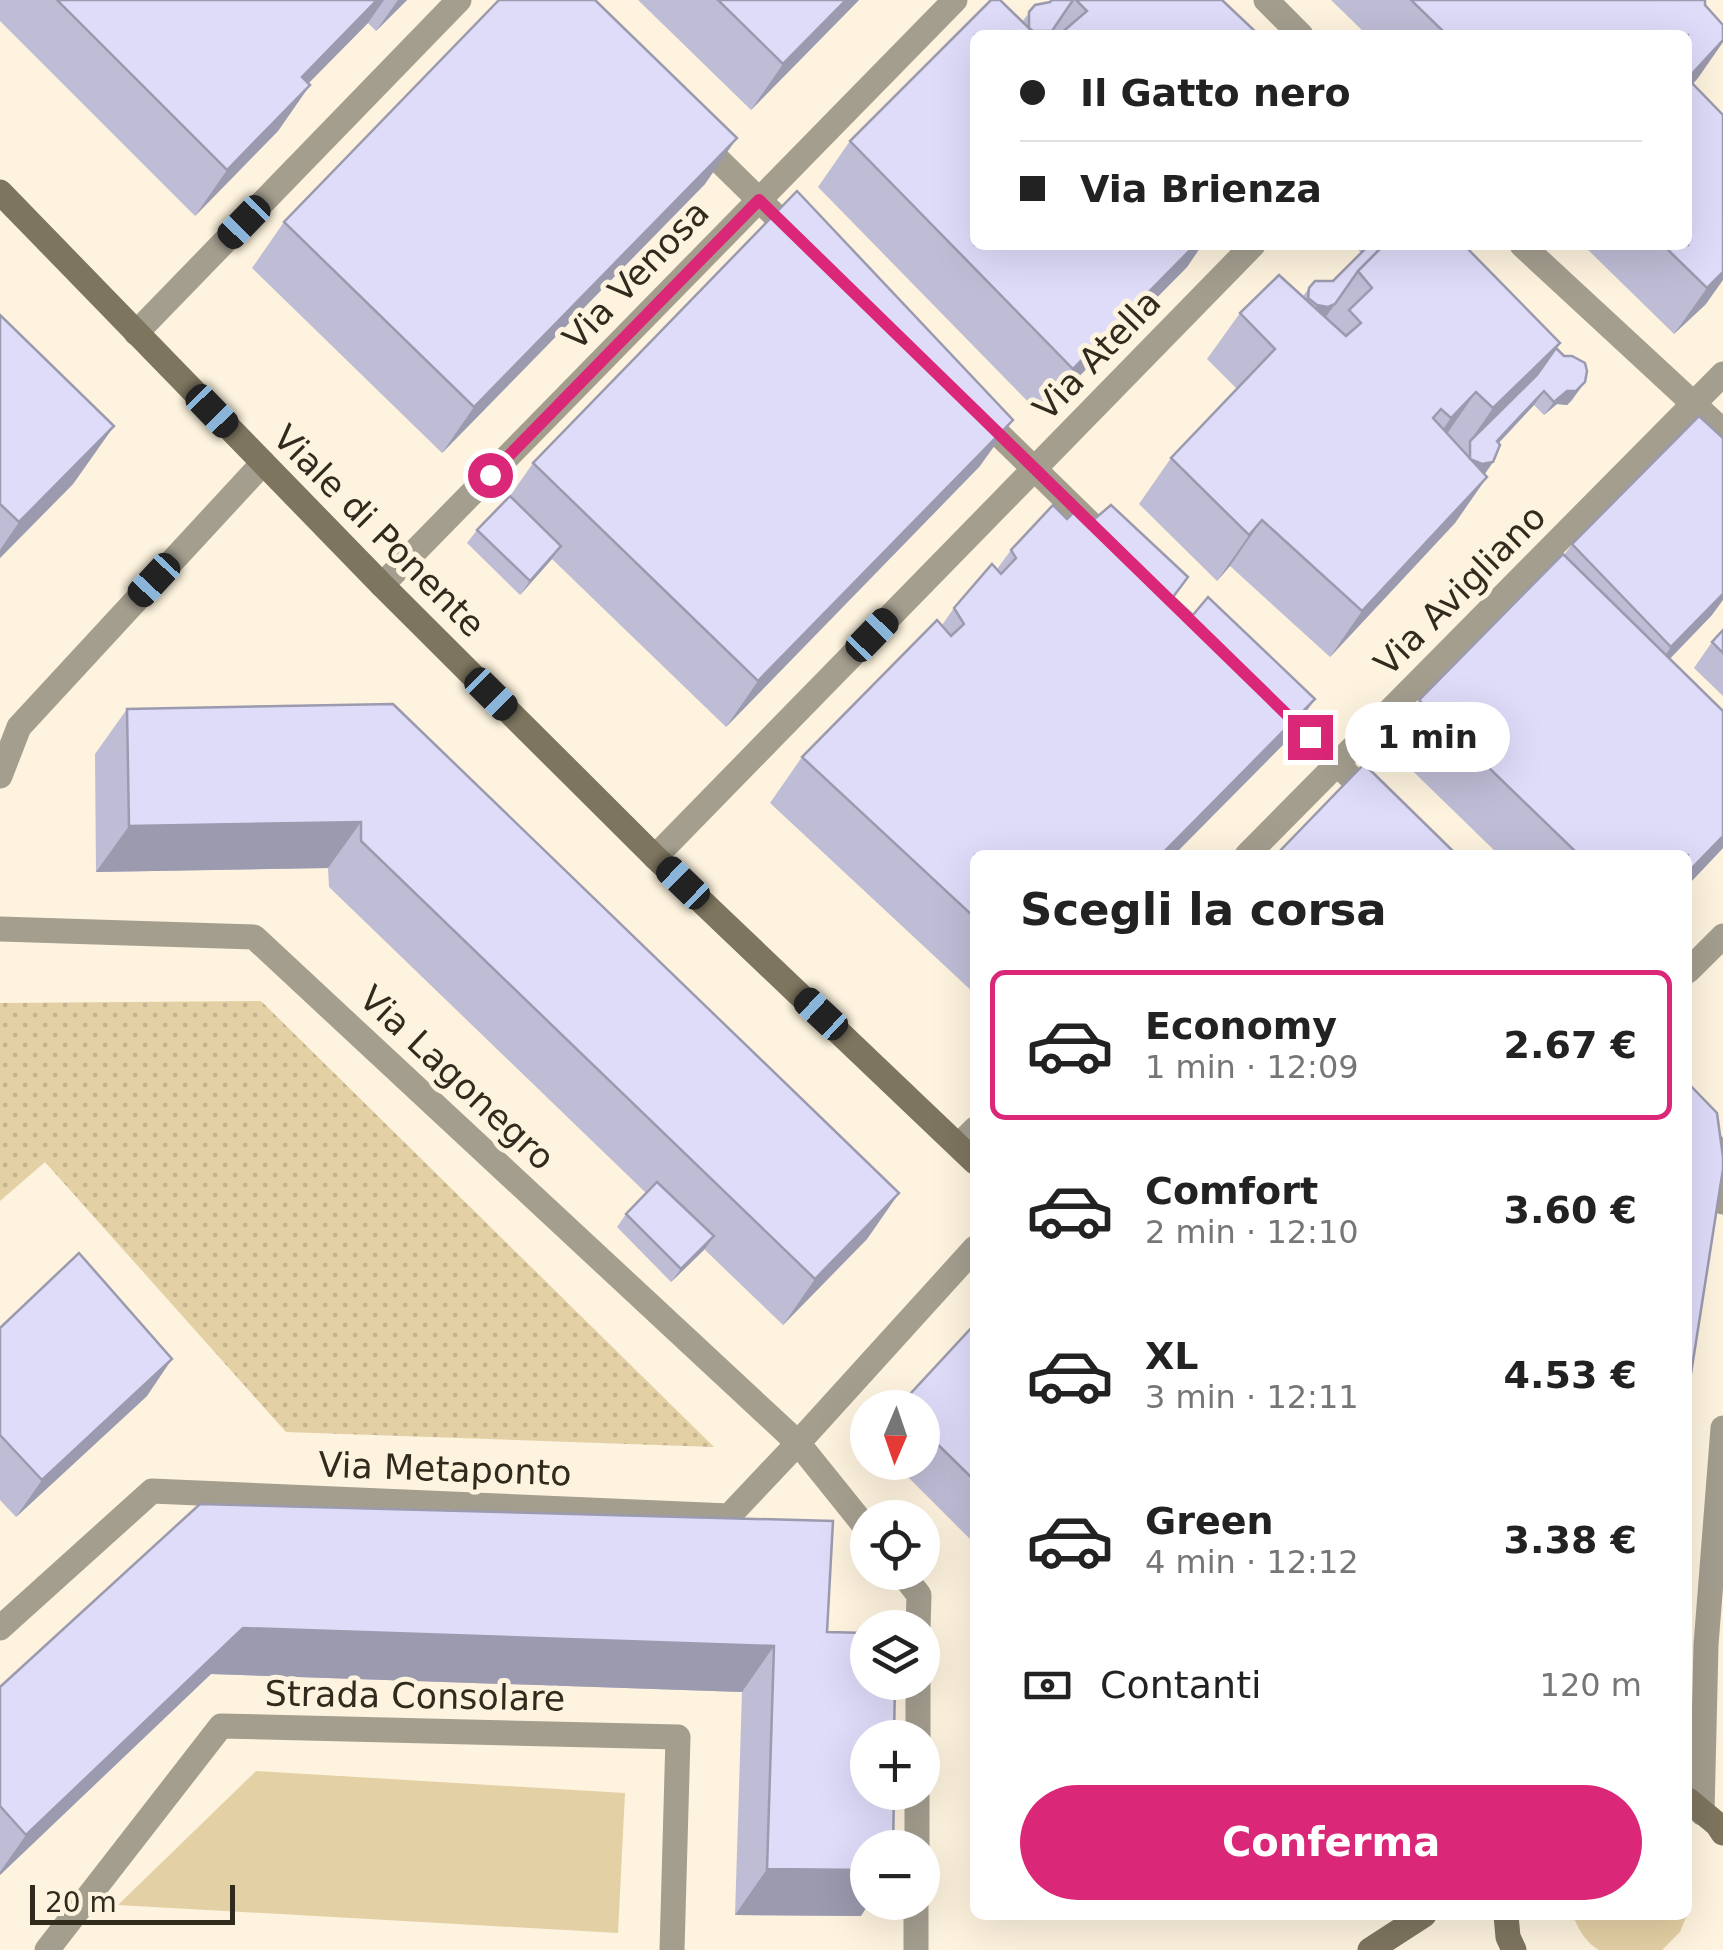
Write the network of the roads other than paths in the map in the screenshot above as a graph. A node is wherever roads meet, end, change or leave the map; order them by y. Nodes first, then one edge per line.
1 (459, 0) edge
2 (1266, 0) edge
3 (948, 7) edge
4 (1296, 30) edge
5 (677, 120) edge
6 (0, 192) edge
7 (759, 200) junction
8 (1248, 250) edge
9 (1527, 250) edge
10 (814, 254) edge
11 (136, 333) junction
12 (1723, 374) edge
13 (965, 402) edge
14 (1694, 404) junction
15 (1723, 431) edge
16 (263, 464) junction
17 (1034, 469) junction
18 (1117, 549) edge
19 (382, 586) junction
20 (1254, 684) edge
21 (9, 719) edge
22 (1337, 764) junction
23 (0, 776) edge
24 (1390, 816) edge
25 (1252, 850) edge
26 (656, 857) junction
27 (0, 929) edge
28 (1723, 936) edge
29 (1692, 967) edge
30 (1692, 1122) edge
31 (970, 1145) edge
32 (1723, 1202) edge
33 (970, 1254) edge
34 (1723, 1428) edge
35 (798, 1443) junction
36 (850, 1508) edge
37 (1716, 1599) edge
38 (4, 1615) edge
39 (1696, 1647) edge
40 (1695, 1806) edge
41 (1723, 1833) edge
42 (916, 1920) edge
43 (1416, 1920) edge
44 (1506, 1920) edge
45 (47, 1950) edge
46 (672, 1950) edge
47 (916, 1950) edge
48 (1370, 1950) edge
49 (1514, 1950) edge

1 - 11 street
2 - 4 street
3 - 7 street, Via Venosa
5 - 7 street
6 - 11 main road, Viale di Ponente
7 - 10 street
7 - 19 street, Via Venosa
8 - 17 street, Via Atella
9 - 14 street
11 - 16 main road, Viale di Ponente
12 - 14 street, Via Avigliano
13 - 17 street
14 - 15 street
14 - 22 street, Via Avigliano
16 - 19 main road, Viale di Ponente
16 - 21 street
17 - 18 street
17 - 26 street, Via Atella
19 - 26 main road, Viale di Ponente
20 - 22 street
21 - 23 street
22 - 24 street
22 - 25 street, Via Avigliano
26 - 31 main road, Viale di Ponente
27 - 35 street, Via Lagonegro
28 - 29 street
30 - 32 street
33 - 35 street, Via Metaponto
34 - 37 street
35 - 36 street
35 - 38 street, Via Metaponto
37 - 39 street
39 - 40 street
40 - 41 main road
42 - 47 street
43 - 48 main road
44 - 49 main road
45 - 46 street, Strada Consolare

